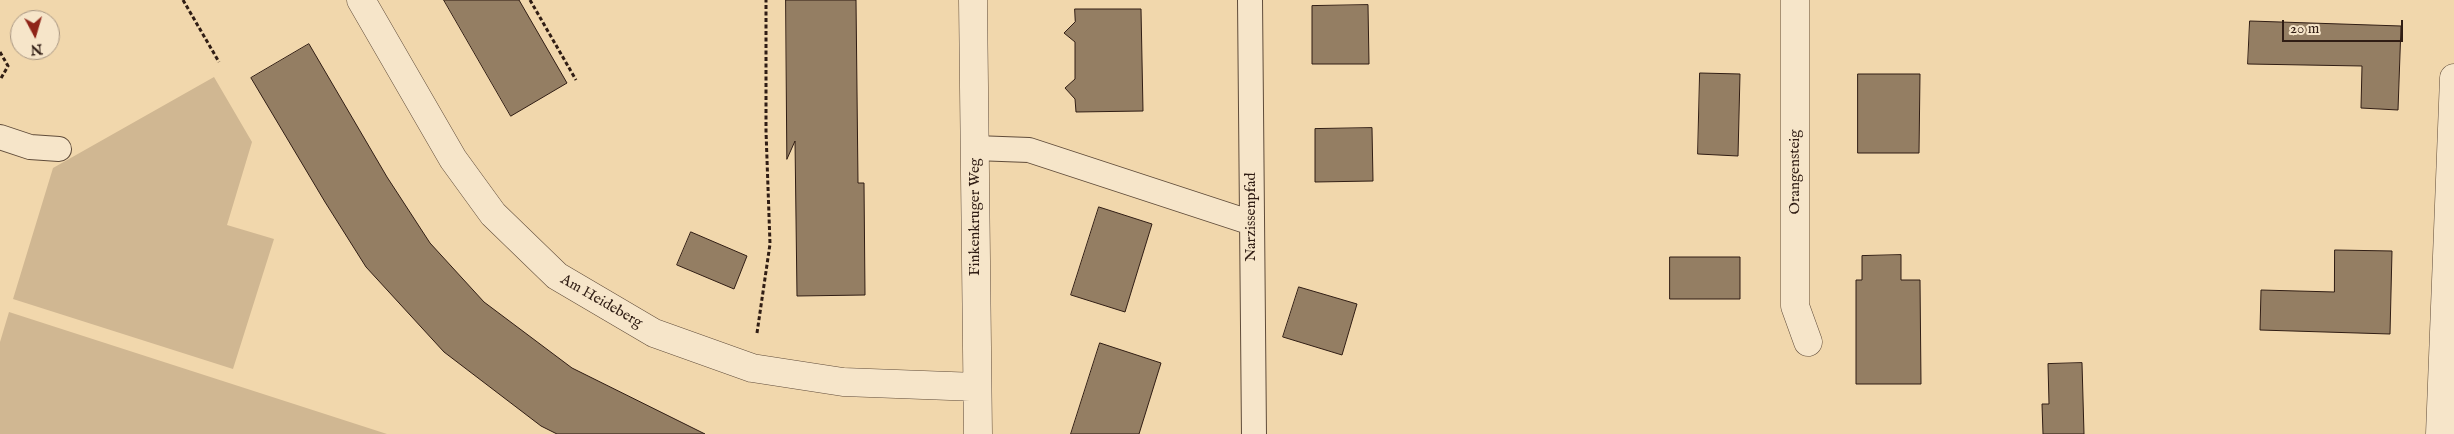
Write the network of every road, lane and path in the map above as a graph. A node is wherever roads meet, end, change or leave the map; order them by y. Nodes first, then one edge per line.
1 (183, 0) edge
2 (361, 0) edge
3 (530, 0) edge
4 (766, 0) edge
5 (973, 0) edge
6 (1250, 0) edge
7 (1795, 0) edge
8 (0, 52) edge
9 (219, 62) dead end
10 (2454, 78) edge
11 (0, 80) edge
12 (576, 80) dead end
13 (0, 137) edge
14 (975, 148) junction
15 (59, 149) dead end
16 (1252, 223) junction
17 (1808, 342) dead end
18 (752, 368) junction
19 (977, 387) junction
20 (978, 434) edge
21 (1254, 434) edge
22 (2440, 434) edge

1 - 9 path
2 - 18 street, Am Heideberg
3 - 12 path
4 - 18 path
5 - 14 street, Finkenkruger Weg
6 - 16 lane, Narzissenpfad
7 - 17 street, Orangensteig
8 - 11 path
10 - 22 street
13 - 15 lane
14 - 16 lane
14 - 19 street, Finkenkruger Weg
16 - 21 lane, Narzissenpfad
18 - 19 street, Am Heideberg
19 - 20 street, Finkenkruger Weg

